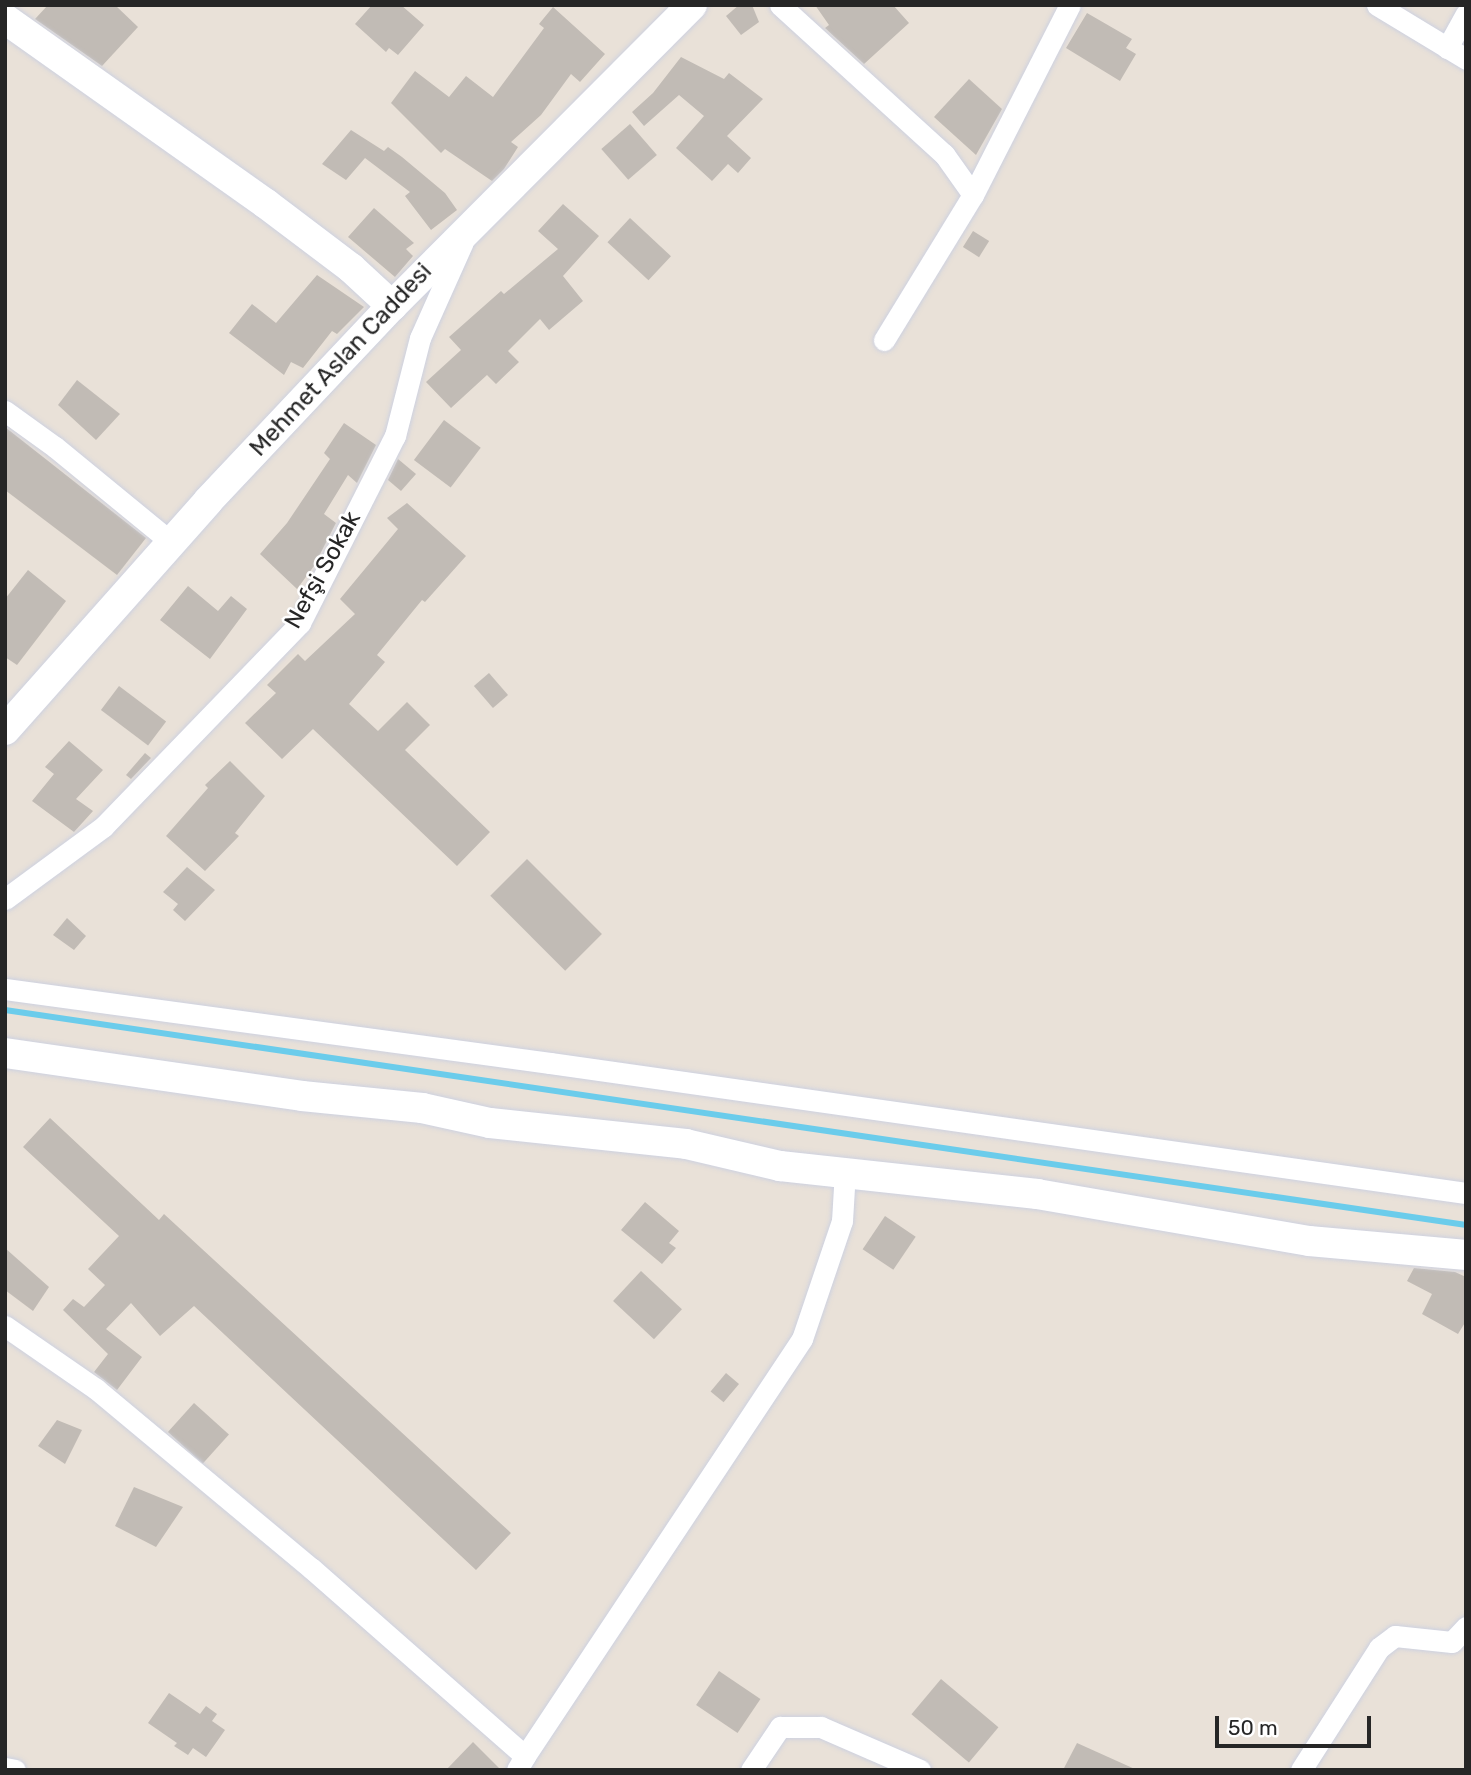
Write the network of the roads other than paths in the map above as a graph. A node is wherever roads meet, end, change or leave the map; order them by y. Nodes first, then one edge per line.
1 (692, 5) edge
2 (780, 5) edge
3 (1070, 5) edge
4 (1377, 5) edge
5 (1466, 15) edge
6 (5, 19) edge
7 (1447, 48) junction
8 (1466, 59) edge
9 (973, 195) junction
10 (471, 223) junction
11 (392, 306) junction
12 (884, 340) dead end
13 (5, 411) edge
14 (171, 542) junction
15 (5, 730) edge
16 (5, 899) edge
17 (5, 989) edge
18 (5, 1053) edge
19 (845, 1171) junction
20 (1466, 1194) edge
21 (1466, 1255) edge
22 (5, 1326) edge
23 (1466, 1627) edge
24 (521, 1763) edge
25 (5, 1768) edge
26 (15, 1770) edge
27 (751, 1770) edge
28 (920, 1770) edge
29 (1301, 1770) edge

1 - 10 street, Mehmet Aslan Caddesi
2 - 9 street
3 - 9 street
4 - 7 street
5 - 7 street
6 - 11 street
7 - 8 street
9 - 12 street
10 - 11 street, Mehmet Aslan Caddesi
10 - 16 street, Nefşi Sokak
11 - 14 street, Mehmet Aslan Caddesi
13 - 14 street
14 - 15 street, Mehmet Aslan Caddesi
17 - 20 street
18 - 19 street
19 - 21 street
19 - 24 street
22 - 24 street
23 - 29 street
25 - 26 street
27 - 28 street

